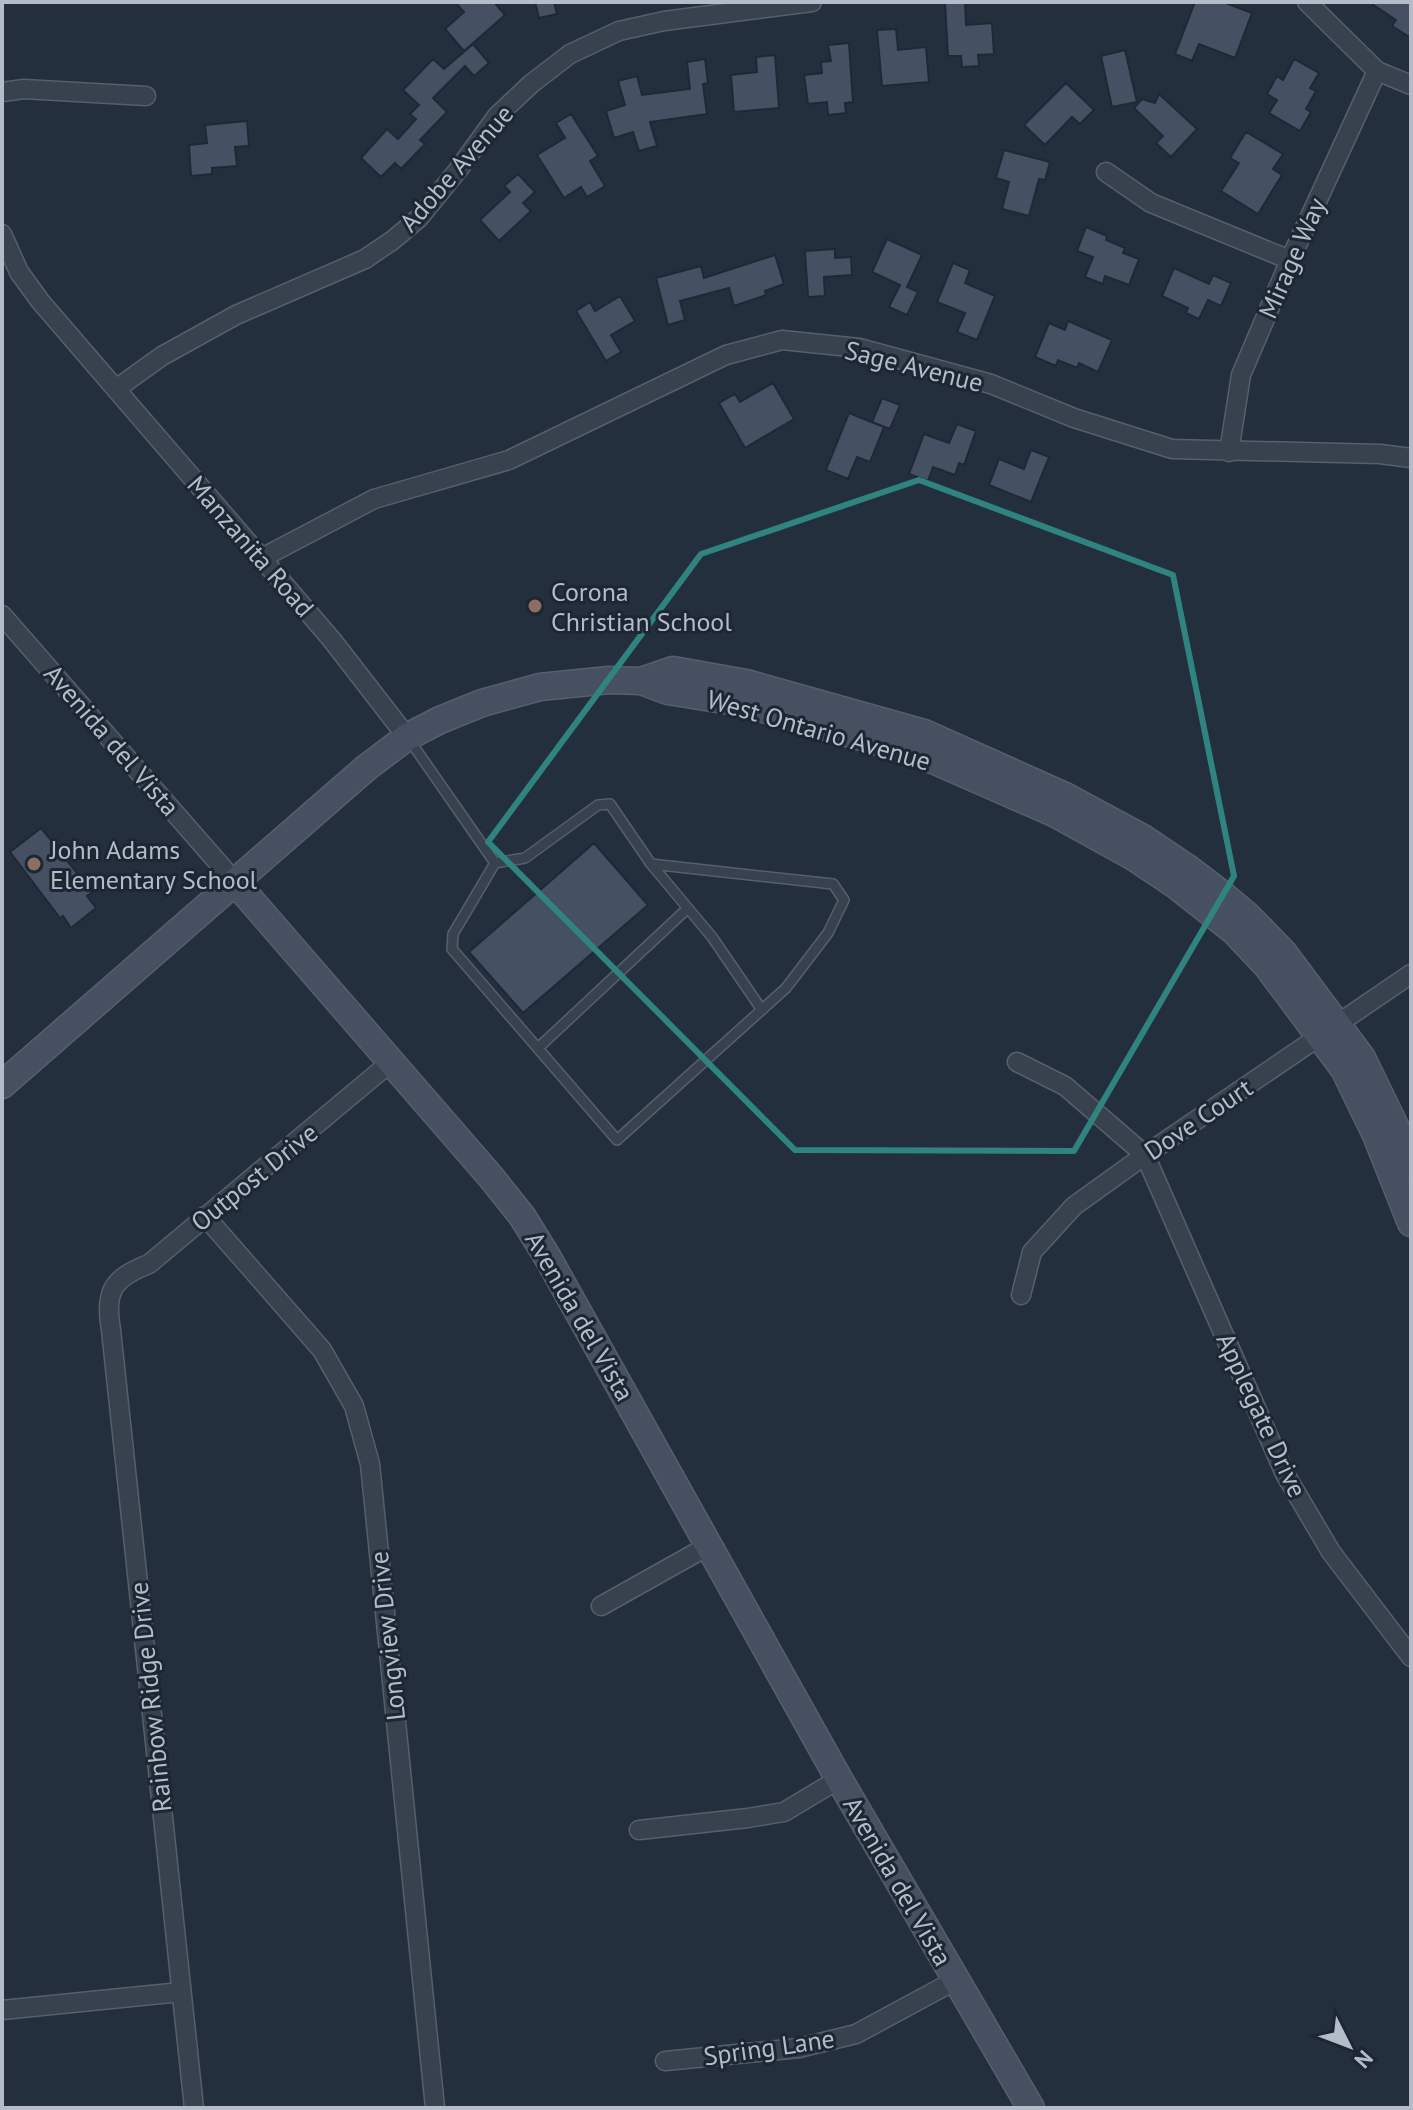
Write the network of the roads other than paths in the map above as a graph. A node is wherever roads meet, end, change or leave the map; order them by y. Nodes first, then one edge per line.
1 (812, 2) edge
2 (1307, 2) edge
3 (1377, 71) junction
4 (1411, 85) edge
5 (2, 92) edge
6 (146, 96) dead end
7 (1106, 172) dead end
8 (2, 234) edge
9 (1290, 260) junction
10 (116, 389) junction
11 (1229, 452) junction
12 (1411, 458) edge
13 (260, 559) junction
14 (2, 615) edge
15 (407, 737) junction
16 (495, 863) junction
17 (651, 864) junction
18 (235, 882) junction
19 (688, 908) junction
20 (1411, 974) edge
21 (762, 1010) junction
22 (1329, 1031) junction
23 (538, 1048) junction
24 (391, 1062) junction
25 (1017, 1062) dead end
26 (2, 1085) edge
27 (1145, 1155) junction
28 (1411, 1167) edge
29 (205, 1216) junction
30 (1411, 1223) edge
31 (114, 1287) joint
32 (1021, 1295) dead end
33 (708, 1546) junction
34 (601, 1606) dead end
35 (1408, 1646) edge
36 (839, 1779) junction
37 (639, 1830) dead end
38 (956, 1980) junction
39 (181, 1992) junction
40 (2, 2010) edge
41 (665, 2061) dead end
42 (194, 2108) edge
43 (435, 2108) edge
44 (1031, 2108) edge

1 - 10 street, Adobe Avenue
2 - 3 street
3 - 4 street
3 - 9 street, Mirage Way
5 - 6 street
7 - 9 street
8 - 10 street, Manzanita Road
9 - 11 street, Mirage Way
10 - 13 street, Manzanita Road
11 - 12 street, Sage Avenue
11 - 13 street, Sage Avenue
13 - 15 street, Manzanita Road
14 - 18 street, Avenida del Vista
15 - 16 lane, Manzanita Road
15 - 18 main road, West Ontario Avenue
15 - 22 main road, West Ontario Avenue
16 - 17 lane
16 - 23 lane
17 - 19 lane
17 - 21 lane
18 - 24 main road, Avenida del Vista
18 - 26 main road, West Ontario Avenue
19 - 21 lane
19 - 23 lane
20 - 22 street, Dove Court
21 - 23 lane
22 - 27 street, Dove Court
22 - 28 main road, West Ontario Avenue
22 - 30 main road, West Ontario Avenue
24 - 29 street, Outpost Drive
24 - 33 main road, Avenida del Vista
25 - 27 street
27 - 32 street, Dove Court
27 - 35 street, Applegate Drive
29 - 31 street, Outpost Drive
29 - 43 street, Longview Drive
31 - 39 street, Rainbow Ridge Drive
33 - 34 street
33 - 36 main road, Avenida del Vista
36 - 37 street
36 - 38 main road, Avenida del Vista
38 - 41 street, Spring Lane
38 - 44 main road, Avenida del Vista
39 - 40 street
39 - 42 street, Rainbow Ridge Drive

